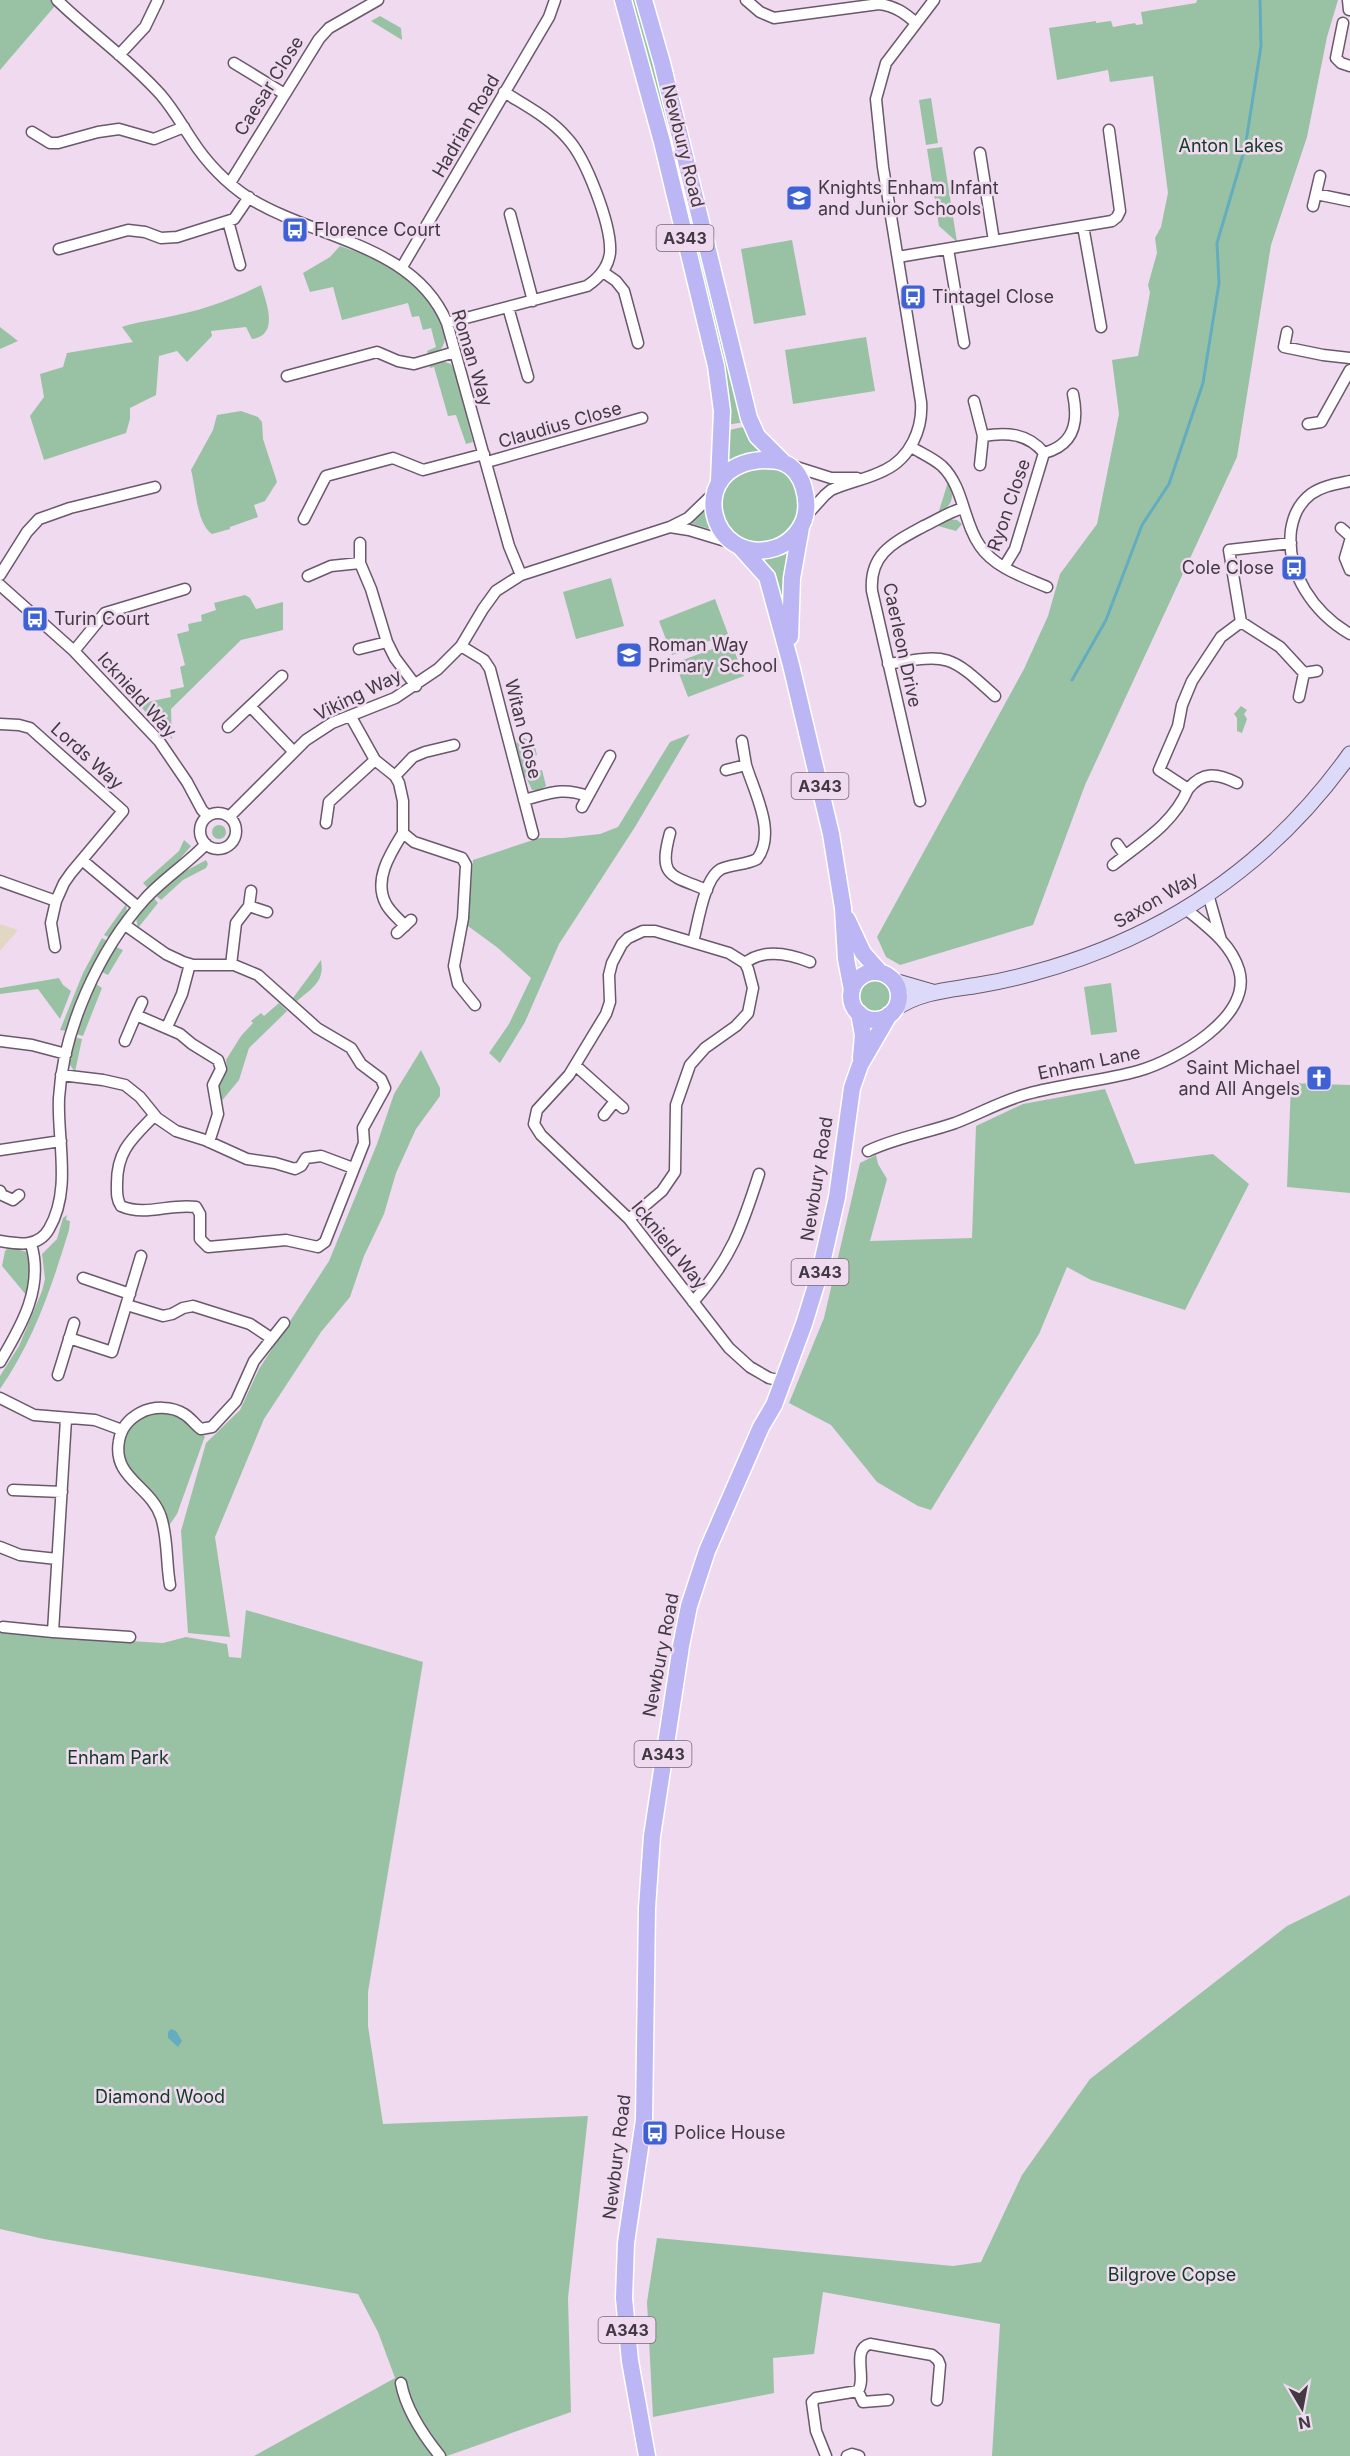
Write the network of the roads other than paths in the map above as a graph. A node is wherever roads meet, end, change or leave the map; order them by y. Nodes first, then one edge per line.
1 (57, 0) edge
2 (158, 0) edge
3 (378, 0) edge
4 (555, 0) edge
5 (623, 0) edge
6 (644, 0) edge
7 (746, 0) edge
8 (934, 0) edge
9 (916, 23) junction
10 (1343, 23) dead end
11 (119, 55) junction
12 (234, 63) dead end
13 (1350, 66) edge
14 (504, 92) junction
15 (284, 93) junction
16 (184, 128) junction
17 (1109, 130) dead end
18 (32, 132) dead end
19 (980, 153) dead end
20 (1320, 176) dead end
21 (230, 183) junction
22 (1316, 194) junction
23 (249, 197) junction
24 (1350, 201) edge
25 (1312, 206) dead end
26 (510, 214) dead end
27 (228, 221) junction
28 (1083, 226) junction
29 (994, 241) junction
30 (59, 249) dead end
31 (948, 249) junction
32 (898, 257) junction
33 (240, 265) dead end
34 (402, 267) junction
35 (603, 272) junction
36 (534, 301) junction
37 (508, 307) junction
38 (447, 323) junction
39 (1101, 327) dead end
40 (1287, 332) dead end
41 (638, 343) dead end
42 (964, 343) dead end
43 (455, 352) junction
44 (1350, 358) edge
45 (1350, 370) edge
46 (287, 376) dead end
47 (528, 377) dead end
48 (1073, 394) dead end
49 (974, 401) dead end
50 (642, 418) dead end
51 (1321, 422) junction
52 (1308, 424) dead end
53 (1328, 432) dead end
54 (983, 436) junction
55 (910, 447) junction
56 (1044, 453) junction
57 (485, 458) junction
58 (786, 464) junction
59 (980, 465) dead end
60 (866, 477) junction
61 (1350, 481) edge
62 (155, 487) dead end
63 (716, 487) junction
64 (963, 508) junction
65 (303, 519) dead end
66 (803, 522) junction
67 (670, 527) junction
68 (1341, 528) dead end
69 (1350, 536) edge
70 (1350, 541) edge
71 (360, 543) dead end
72 (1291, 543) junction
73 (738, 546) junction
74 (360, 563) junction
75 (1004, 567) junction
76 (1350, 570) edge
77 (0, 575) edge
78 (521, 575) junction
79 (308, 576) dead end
80 (0, 585) edge
81 (1047, 587) dead end
82 (184, 589) dead end
83 (1241, 622) junction
84 (1350, 633) edge
85 (387, 642) junction
86 (461, 646) junction
87 (359, 649) dead end
88 (74, 651) junction
89 (888, 664) junction
90 (791, 665) junction
91 (1317, 671) dead end
92 (1304, 673) junction
93 (282, 676) dead end
94 (416, 686) junction
95 (995, 696) dead end
96 (1299, 697) dead end
97 (250, 706) junction
98 (351, 717) junction
99 (0, 724) edge
100 (228, 728) dead end
101 (742, 741) dead end
102 (454, 745) dead end
103 (292, 751) junction
104 (1350, 754) edge
105 (610, 756) dead end
106 (375, 760) junction
107 (746, 765) junction
108 (726, 770) dead end
109 (395, 776) junction
110 (1237, 783) dead end
111 (1188, 789) junction
112 (588, 796) junction
113 (524, 800) junction
114 (920, 801) dead end
115 (582, 807) dead end
116 (208, 816) junction
117 (230, 817) junction
118 (327, 823) dead end
119 (403, 833) junction
120 (670, 833) dead end
121 (533, 834) dead end
122 (206, 844) junction
123 (1117, 844) dead end
124 (1125, 855) junction
125 (82, 860) junction
126 (1113, 865) dead end
127 (0, 881) edge
128 (707, 890) junction
129 (251, 891) dead end
130 (1208, 894) junction
131 (56, 901) junction
132 (249, 906) junction
133 (138, 907) junction
134 (843, 908) junction
135 (1186, 909) junction
136 (267, 912) dead end
137 (125, 925) junction
138 (404, 926) dead end
139 (1221, 940) junction
140 (693, 942) junction
141 (55, 947) dead end
142 (810, 962) dead end
143 (745, 963) junction
144 (190, 964) junction
145 (231, 965) junction
146 (879, 972) junction
147 (894, 981) junction
148 (852, 990) junction
149 (932, 992) junction
150 (142, 1002) dead end
151 (475, 1005) dead end
152 (893, 1011) junction
153 (859, 1013) junction
154 (136, 1015) junction
155 (167, 1027) junction
156 (0, 1041) edge
157 (125, 1041) dead end
158 (66, 1054) junction
159 (575, 1065) junction
160 (860, 1065) junction
161 (62, 1075) junction
162 (604, 1115) dead end
163 (154, 1116) junction
164 (61, 1141) junction
165 (209, 1142) junction
166 (0, 1150) edge
167 (868, 1151) dead end
168 (353, 1168) junction
169 (759, 1174) dead end
170 (0, 1191) edge
171 (20, 1195) dead end
172 (629, 1219) junction
173 (0, 1241) edge
174 (31, 1244) junction
175 (141, 1256) dead end
176 (83, 1278) dead end
177 (128, 1300) junction
178 (693, 1302) junction
179 (74, 1323) dead end
180 (284, 1323) dead end
181 (69, 1338) junction
182 (271, 1338) junction
183 (0, 1362) edge
184 (58, 1375) dead end
185 (783, 1382) junction
186 (0, 1398) edge
187 (66, 1419) junction
188 (122, 1430) junction
189 (13, 1490) dead end
190 (62, 1492) junction
191 (0, 1547) edge
192 (57, 1559) junction
193 (170, 1585) dead end
194 (3, 1627) dead end
195 (53, 1632) junction
196 (130, 1637) dead end
197 (401, 2383) dead end
198 (858, 2391) junction
199 (888, 2400) dead end
200 (938, 2400) dead end
201 (440, 2456) edge
202 (647, 2456) edge
203 (826, 2456) edge
204 (847, 2456) edge
205 (859, 2456) edge

1 - 11 street, Roman Way
2 - 11 street
3 - 15 street, Caesar Close
4 - 14 street, Hadrian Road
5 - 63 main road, Newbury Road / A343
6 - 58 main road, Newbury Road / A343
7 - 9 street
8 - 9 street
9 - 32 street
10 - 13 street
11 - 16 street, Roman Way
12 - 15 street
14 - 34 street, Hadrian Road
14 - 35 street
15 - 21 street, Caesar Close
16 - 18 street
16 - 21 street, Roman Way
17 - 28 street
19 - 29 street
20 - 22 street
21 - 23 street, Roman Way
22 - 24 street
22 - 25 street
23 - 27 street
23 - 34 street, Roman Way
26 - 36 street
27 - 30 street
27 - 33 street
28 - 29 street
28 - 39 street
29 - 31 street
31 - 32 street
31 - 42 street
32 - 55 street
34 - 38 street, Roman Way
35 - 36 street
35 - 41 street
36 - 37 street
37 - 38 street
37 - 47 street
38 - 43 street, Roman Way
40 - 44 street
43 - 46 street
43 - 57 street, Roman Way
45 - 51 street
48 - 56 street, Ryon Close
49 - 54 street
50 - 57 street, Claudius Close
51 - 52 street
51 - 53 street
54 - 56 street, Ryon Close
54 - 59 street
55 - 60 street
55 - 64 street
56 - 75 street, Ryon Close
57 - 65 street, Claudius Close
57 - 78 street, Roman Way
58 - 60 street
58 - 63 main road
58 - 66 main road, A343
60 - 66 street
61 - 72 street
62 - 77 street
63 - 67 street
63 - 73 main road, A343
64 - 75 street
64 - 89 street, Caerleon Drive
66 - 73 main road
66 - 90 main road, A343
67 - 73 street
67 - 78 street
68 - 69 street
70 - 76 street
71 - 74 street
72 - 83 street
72 - 84 street
73 - 90 main road, A343
74 - 79 street
74 - 85 street
75 - 81 street
78 - 86 street, Viking Way
80 - 88 street, Icknield Way
82 - 88 street
83 - 92 street
83 - 111 street
85 - 87 street
85 - 94 street
86 - 94 street, Viking Way
86 - 113 street, Witan Close
88 - 116 street, Icknield Way
89 - 95 street
89 - 114 street, Caerleon Drive
90 - 134 main road, A343
91 - 92 street
92 - 96 street
93 - 97 street
94 - 98 street, Viking Way
97 - 100 street
97 - 103 street
98 - 103 street, Viking Way
98 - 106 street
99 - 125 street, Lords Way
101 - 107 street
102 - 109 street
103 - 117 street, Viking Way
104 - 130 street, Saxon Way
105 - 112 street
106 - 109 street
106 - 118 street
107 - 108 street
107 - 128 street
109 - 119 street
110 - 111 street
111 - 124 street
112 - 113 street
112 - 115 street
113 - 121 street, Witan Close
116 - 117 street
116 - 122 street
117 - 122 street
119 - 138 street
119 - 151 street
120 - 128 street
122 - 133 street
123 - 124 street
124 - 126 street
125 - 131 street, Lords Way
125 - 133 street
127 - 131 street
128 - 140 street
129 - 132 street
130 - 135 street, Saxon Way
130 - 139 street, Enham Lane
131 - 141 street, Lords Way
132 - 136 street
132 - 145 street
133 - 137 street
134 - 146 main road, A343
134 - 148 main road, A343
135 - 139 street, Enham Lane
135 - 149 street, Saxon Way
137 - 144 street
137 - 158 street
139 - 167 street, Enham Lane
140 - 143 street
140 - 159 street
142 - 143 street
143 - 172 street
144 - 145 street
144 - 155 street
145 - 168 street
146 - 147 main road, A343
146 - 148 main road
147 - 149 street, Saxon Way
147 - 152 main road
148 - 153 main road, A343
149 - 152 street, Saxon Way
150 - 154 street
152 - 153 main road
152 - 160 main road, Newbury Road / A343
153 - 160 main road, Newbury Road / A343
154 - 155 street
154 - 157 street
155 - 165 street
156 - 158 street
158 - 161 street
159 - 162 street
159 - 172 street, Icknield Way
160 - 185 main road, Newbury Road / A343
161 - 163 street
161 - 164 street
163 - 165 street
163 - 168 street
164 - 166 street
164 - 174 street
165 - 168 street
169 - 178 street
170 - 171 street
172 - 178 street, Icknield Way
173 - 174 street
174 - 183 street
175 - 177 street
176 - 177 street
177 - 181 street
177 - 182 street
178 - 185 street, Icknield Way
179 - 181 street
180 - 182 street
181 - 184 street
182 - 188 street
185 - 202 main road, Newbury Road / A343
186 - 187 street
187 - 188 street
187 - 190 street
188 - 193 street
189 - 190 street
190 - 192 street
191 - 192 street
192 - 195 street
194 - 195 street
195 - 196 street
197 - 201 street
198 - 199 street
198 - 200 street
198 - 203 street
204 - 205 street

